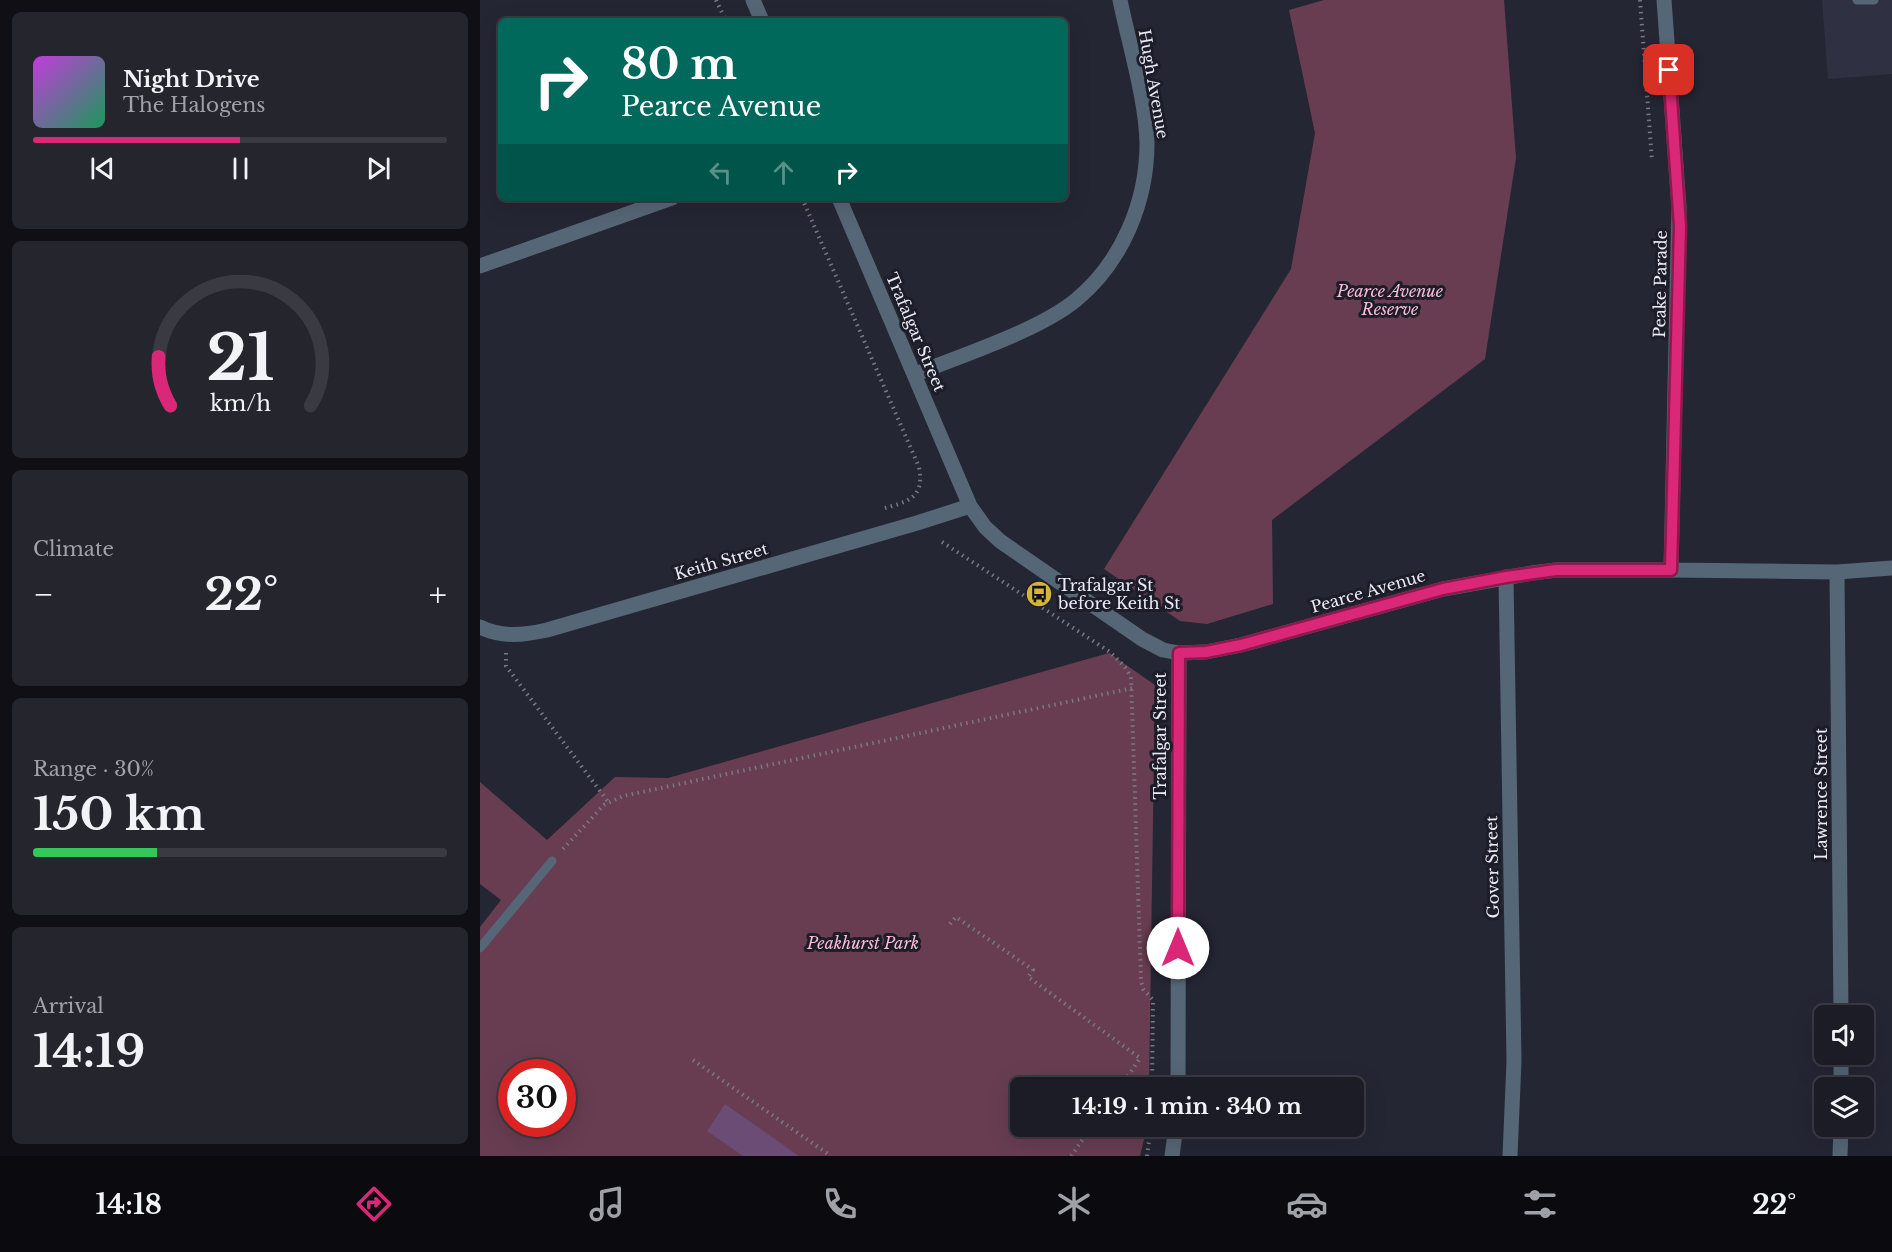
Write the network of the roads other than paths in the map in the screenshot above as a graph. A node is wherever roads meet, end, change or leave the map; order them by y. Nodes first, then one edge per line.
1 (753, 0) edge
2 (1120, 0) edge
3 (1664, 0) edge
4 (1857, 0) edge
5 (1874, 0) edge
6 (761, 18) edge
7 (664, 201) edge
8 (840, 201) edge
9 (480, 266) edge
10 (916, 375) junction
11 (970, 506) junction
12 (1892, 568) edge
13 (1671, 570) junction
14 (1837, 572) junction
15 (1506, 577) junction
16 (480, 627) edge
17 (1179, 653) junction
18 (552, 861) road end
19 (480, 948) edge
20 (1841, 1005) edge
21 (1178, 1077) edge
22 (1175, 1137) edge
23 (1841, 1137) edge
24 (1172, 1156) edge
25 (1510, 1156) edge
26 (1840, 1156) edge

1 - 6 street
2 - 10 street, Hugh Avenue
3 - 13 street, Peake Parade
4 - 5 lane
7 - 9 street
8 - 10 street, Trafalgar Street
10 - 11 street, Trafalgar Street
11 - 16 street, Keith Street
11 - 17 street, Trafalgar Street
12 - 14 street, Pearce Avenue
13 - 14 street, Pearce Avenue
13 - 15 street, Pearce Avenue
14 - 20 street, Lawrence Street
15 - 17 street, Pearce Avenue
15 - 25 street, Gover Street
17 - 21 street, Trafalgar Street
18 - 19 lane
22 - 24 street
23 - 26 street

